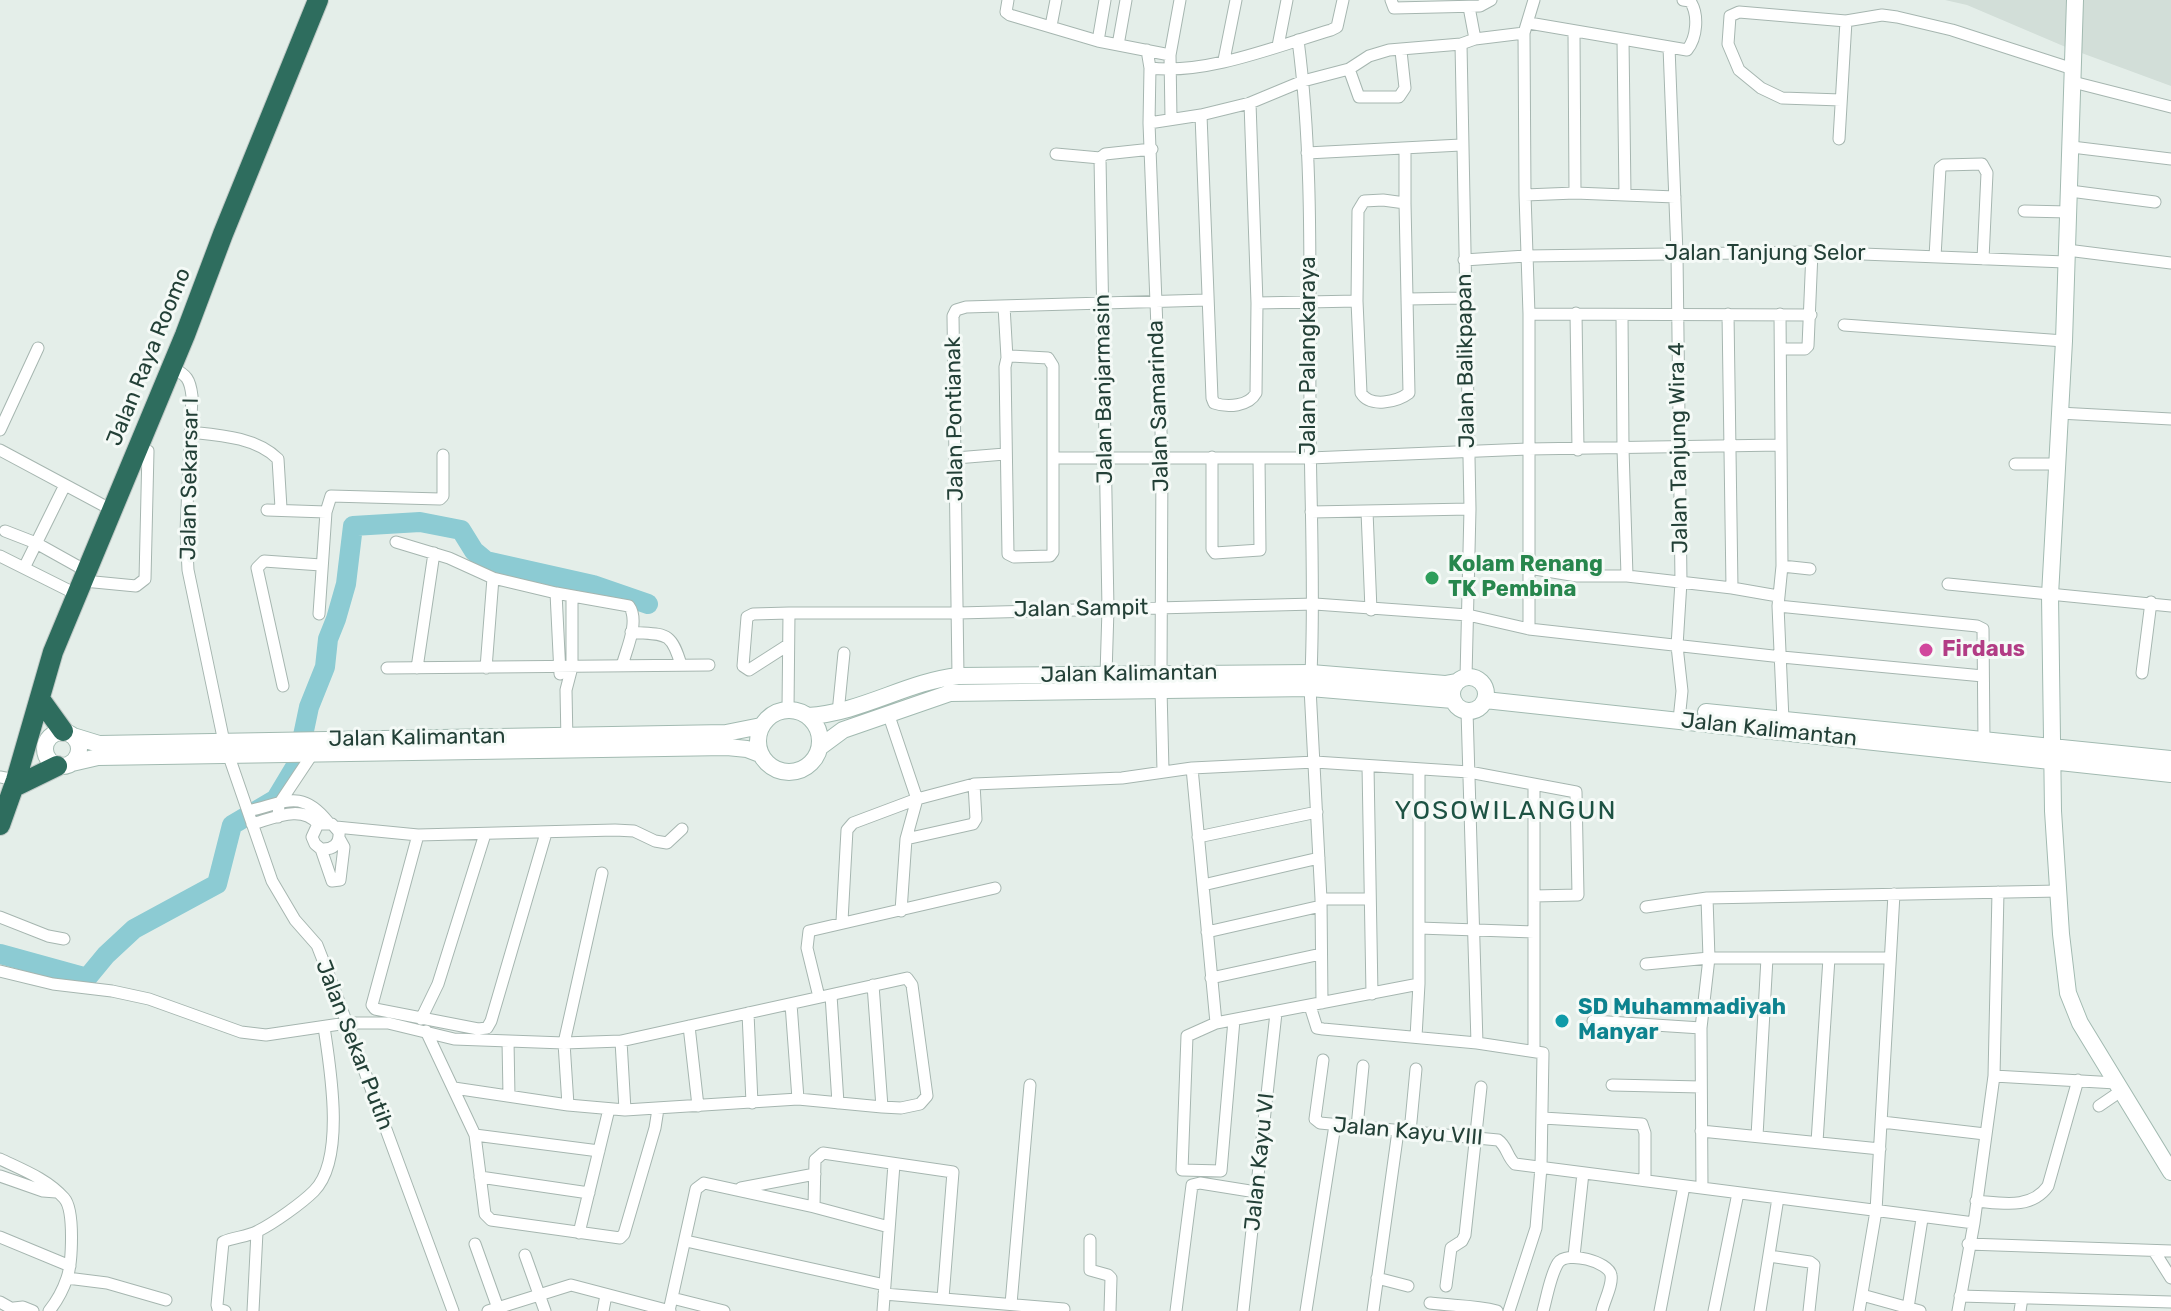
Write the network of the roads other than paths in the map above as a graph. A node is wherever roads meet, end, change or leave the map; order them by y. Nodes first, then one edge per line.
1 (318, 0) edge
2 (1008, 0) edge
3 (1056, 0) edge
4 (1105, 0) edge
5 (1126, 0) edge
6 (1180, 0) edge
7 (1236, 0) edge
8 (1287, 0) edge
9 (1343, 0) edge
10 (1391, 0) edge
11 (1491, 0) edge
12 (1534, 0) edge
13 (1683, 0) edge
14 (2075, 0) edge
15 (1469, 7) junction
16 (1846, 21) junction
17 (1051, 26) junction
18 (1526, 28) junction
19 (1574, 33) junction
20 (1475, 39) junction
21 (1298, 40) junction
22 (1623, 40) junction
23 (1098, 41) junction
24 (1461, 44) junction
25 (1118, 45) junction
26 (1278, 46) junction
27 (1669, 47) junction
28 (1147, 50) junction
29 (1401, 51) junction
30 (1170, 55) junction
31 (1224, 60) junction
32 (1150, 68) junction
33 (1349, 69) junction
34 (1171, 71) junction
35 (2073, 71) junction
36 (1303, 81) junction
37 (1841, 100) junction
38 (1250, 103) junction
39 (2171, 107) edge
40 (1201, 115) junction
41 (1171, 119) junction
42 (1149, 123) junction
43 (1839, 139) dead end
44 (1152, 143) junction
45 (1461, 145) junction
46 (2072, 147) junction
47 (1405, 148) junction
48 (1307, 153) junction
49 (1056, 154) dead end
50 (1100, 158) junction
51 (2171, 159) edge
52 (2070, 191) junction
53 (1575, 193) junction
54 (1525, 195) junction
55 (1625, 195) junction
56 (1675, 197) junction
57 (2155, 202) dead end
58 (1405, 203) junction
59 (2024, 211) dead end
60 (2069, 212) junction
61 (1812, 252) junction
62 (1677, 254) junction
63 (1526, 256) junction
64 (2066, 256) junction
65 (1935, 257) junction
66 (1983, 259) junction
67 (1464, 260) junction
68 (2171, 263) edge
69 (1464, 298) junction
70 (1408, 299) junction
71 (1207, 300) junction
72 (1309, 301) junction
73 (1357, 301) junction
74 (1155, 302) junction
75 (1257, 303) junction
76 (1103, 304) junction
77 (1004, 306) junction
78 (1576, 313) junction
79 (1529, 314) junction
80 (1678, 314) junction
81 (1728, 314) junction
82 (1780, 314) junction
83 (1622, 315) junction
84 (1811, 315) junction
85 (1844, 325) dead end
86 (2064, 341) junction
87 (38, 348) dead end
88 (1781, 349) junction
89 (1007, 358) junction
90 (171, 367) junction
91 (2059, 413) junction
92 (2171, 419) edge
93 (0, 430) edge
94 (190, 432) junction
95 (1781, 445) junction
96 (1730, 447) junction
97 (138, 448) junction
98 (1528, 449) junction
99 (1623, 449) junction
100 (1680, 449) junction
101 (0, 450) edge
102 (1578, 450) junction
103 (1467, 451) junction
104 (1005, 454) junction
105 (443, 455) dead end
106 (1162, 457) junction
107 (1212, 457) junction
108 (956, 458) junction
109 (1054, 458) junction
110 (1106, 458) junction
111 (1259, 458) junction
112 (1310, 458) junction
113 (2015, 464) dead end
114 (2059, 464) junction
115 (65, 485) junction
116 (281, 508) junction
117 (1470, 509) junction
118 (112, 510) junction
119 (267, 510) dead end
120 (1367, 511) junction
121 (326, 512) junction
122 (1311, 512) junction
123 (5, 531) dead end
124 (396, 542) dead end
125 (36, 543) junction
126 (434, 553) junction
127 (0, 556) edge
128 (321, 565) junction
129 (1782, 566) junction
130 (24, 568) junction
131 (1529, 568) junction
132 (1810, 569) dead end
133 (1627, 576) junction
134 (493, 578) junction
135 (1681, 582) junction
136 (84, 583) junction
137 (1948, 584) dead end
138 (1732, 588) junction
139 (556, 593) junction
140 (2050, 595) junction
141 (572, 596) junction
142 (1778, 601) junction
143 (2151, 602) junction
144 (1315, 604) junction
145 (2171, 606) edge
146 (1163, 607) junction
147 (1108, 609) junction
148 (1371, 610) junction
149 (789, 613) junction
150 (958, 613) junction
151 (319, 614) dead end
152 (1468, 615) junction
153 (1529, 629) junction
154 (631, 632) junction
155 (788, 645) junction
156 (1677, 646) junction
157 (844, 653) dead end
158 (1782, 657) junction
159 (681, 665) junction
160 (709, 665) dead end
161 (622, 666) junction
162 (558, 667) junction
163 (572, 667) junction
164 (387, 668) dead end
165 (417, 668) junction
166 (486, 668) junction
167 (2142, 673) dead end
168 (1106, 675) junction
169 (958, 676) junction
170 (1983, 676) junction
171 (1461, 679) junction
172 (1311, 680) junction
173 (1161, 682) junction
174 (1024, 683) junction
175 (283, 686) dead end
176 (566, 690) junction
177 (1486, 694) junction
178 (40, 699) junction
179 (1453, 700) junction
180 (788, 709) junction
181 (1467, 711) junction
182 (838, 713) junction
183 (888, 713) junction
184 (1680, 715) junction
185 (808, 716) junction
186 (1783, 720) junction
187 (761, 726) junction
188 (62, 734) junction
189 (1863, 734) junction
190 (1984, 741) junction
191 (27, 743) junction
192 (567, 744) junction
193 (820, 747) junction
194 (226, 748) junction
195 (312, 749) junction
196 (760, 754) junction
197 (2051, 755) junction
198 (2171, 759) edge
199 (1315, 762) junction
200 (59, 763) junction
201 (1368, 766) junction
202 (1192, 768) junction
203 (1419, 770) junction
204 (1163, 771) junction
205 (1469, 772) junction
206 (2171, 774) edge
207 (10, 781) edge
208 (974, 784) junction
209 (1534, 784) junction
210 (917, 799) junction
211 (248, 811) junction
212 (278, 811) junction
213 (1317, 812) junction
214 (252, 824) junction
215 (0, 825) edge
216 (330, 828) junction
217 (682, 829) dead end
218 (546, 833) junction
219 (485, 834) junction
220 (418, 835) junction
221 (1198, 837) junction
222 (906, 839) junction
223 (321, 849) junction
224 (1319, 858) junction
225 (602, 873) dead end
226 (1203, 885) junction
227 (995, 888) dead end
228 (2059, 891) junction
229 (1998, 892) junction
230 (1894, 894) junction
231 (1534, 896) junction
232 (1707, 898) junction
233 (1370, 899) junction
234 (1321, 902) junction
235 (1646, 907) dead end
236 (901, 911) junction
237 (0, 917) edge
238 (842, 921) junction
239 (1419, 928) junction
240 (1474, 930) junction
241 (1207, 932) junction
242 (1534, 932) junction
243 (64, 939) dead end
244 (1321, 954) junction
245 (1709, 958) junction
246 (1767, 958) junction
247 (1829, 958) junction
248 (1889, 958) junction
249 (1646, 964) dead end
250 (0, 971) edge
251 (1211, 978) junction
252 (1419, 984) junction
253 (873, 985) junction
254 (1372, 994) junction
255 (825, 996) junction
256 (791, 1004) junction
257 (1316, 1005) junction
258 (748, 1013) junction
259 (1276, 1013) junction
260 (421, 1019) junction
261 (1234, 1020) junction
262 (1593, 1021) dead end
263 (347, 1023) junction
264 (1216, 1023) junction
265 (689, 1026) junction
266 (324, 1027) junction
267 (1701, 1028) junction
268 (426, 1031) junction
269 (1416, 1037) junction
270 (508, 1041) junction
271 (621, 1041) junction
272 (564, 1043) junction
273 (1477, 1043) junction
274 (1534, 1050) junction
275 (1323, 1060) dead end
276 (1363, 1066) dead end
277 (1416, 1069) dead end
278 (1994, 1076) junction
279 (2078, 1080) junction
280 (1030, 1085) dead end
281 (1612, 1085) dead end
282 (1481, 1087) dead end
283 (1701, 1087) junction
284 (2118, 1087) junction
285 (454, 1088) junction
286 (509, 1096) junction
287 (798, 1099) junction
288 (752, 1103) junction
289 (838, 1103) junction
290 (568, 1105) junction
291 (698, 1106) junction
292 (2099, 1106) dead end
293 (882, 1107) junction
294 (609, 1109) junction
295 (658, 1109) junction
296 (625, 1110) junction
297 (1543, 1118) junction
298 (1882, 1122) junction
299 (1335, 1125) junction
300 (1357, 1127) junction
301 (1701, 1131) junction
302 (1404, 1132) junction
303 (1985, 1134) junction
304 (475, 1135) junction
305 (1757, 1136) junction
306 (1477, 1138) junction
307 (1817, 1142) junction
308 (1880, 1149) junction
309 (599, 1151) junction
310 (0, 1159) edge
311 (894, 1164) junction
312 (1541, 1167) junction
313 (2171, 1172) edge
314 (1583, 1173) junction
315 (815, 1174) junction
316 (0, 1176) edge
317 (480, 1177) junction
318 (1645, 1179) junction
319 (1684, 1186) junction
320 (1702, 1188) junction
321 (733, 1189) junction
322 (56, 1192) junction
323 (1256, 1192) junction
324 (589, 1193) junction
325 (1738, 1193) junction
326 (1778, 1198) junction
327 (1976, 1201) junction
328 (814, 1207) junction
329 (1876, 1211) junction
330 (1922, 1219) junction
331 (1974, 1223) junction
332 (889, 1227) junction
333 (257, 1232) junction
334 (579, 1233) junction
335 (0, 1237) edge
336 (1090, 1240) dead end
337 (686, 1241) junction
338 (475, 1244) dead end
339 (1968, 1244) junction
340 (2154, 1251) junction
341 (2171, 1251) edge
342 (525, 1255) dead end
343 (1574, 1256) junction
344 (1769, 1256) junction
345 (68, 1272) junction
346 (1377, 1278) junction
347 (2171, 1278) edge
348 (1408, 1286) dead end
349 (1446, 1286) dead end
350 (884, 1289) junction
351 (539, 1294) junction
352 (606, 1295) junction
353 (1862, 1295) junction
354 (1960, 1296) junction
355 (943, 1298) junction
356 (2022, 1298) junction
357 (166, 1300) dead end
358 (0, 1302) edge
359 (1430, 1303) dead end
360 (1011, 1304) junction
361 (2066, 1305) edge
362 (2165, 1305) edge
363 (975, 1306) edge
364 (2115, 1306) edge
365 (670, 1307) edge
366 (1043, 1309) edge
367 (1064, 1309) dead end
368 (1464, 1309) edge
369 (1511, 1309) edge
370 (1914, 1309) edge
371 (15, 1310) edge
372 (495, 1310) edge
373 (33, 1311) edge
374 (49, 1311) edge
375 (225, 1311) edge
376 (253, 1311) edge
377 (453, 1311) edge
378 (545, 1311) edge
379 (603, 1311) edge
380 (724, 1311) edge
381 (883, 1311) edge
382 (1110, 1311) edge
383 (1176, 1311) edge
384 (1243, 1311) edge
385 (1306, 1311) edge
386 (1373, 1311) edge
387 (1497, 1311) edge
388 (1543, 1311) edge
389 (1602, 1311) edge
390 (1660, 1311) edge
391 (1714, 1311) edge
392 (1760, 1311) edge
393 (1809, 1311) edge
394 (1859, 1311) edge
395 (1958, 1311) edge
396 (2020, 1311) edge

1 - 90 highway, Jalan Raya Roomo
2 - 17 street
3 - 17 street
4 - 23 street
5 - 25 street
6 - 30 street
7 - 31 street
8 - 26 street
9 - 21 street
10 - 15 street
11 - 15 street
12 - 18 street
13 - 27 street
14 - 35 main road
15 - 20 street
16 - 35 street
16 - 37 street
16 - 37 street
17 - 23 street
18 - 19 street
18 - 20 street
18 - 54 street
19 - 22 street
19 - 53 street
20 - 24 street
21 - 26 street
21 - 36 street, Jalan Palangkaraya
22 - 27 street
22 - 55 street
23 - 25 street
24 - 29 street
24 - 45 street, Jalan Balikpapan
25 - 28 street
26 - 31 street
27 - 56 street, Jalan Tanjung Wira 4
28 - 30 street
28 - 32 street, Jalan Samarinda
29 - 33 street
29 - 33 street
30 - 34 street
31 - 34 street
32 - 34 street
32 - 42 street, Jalan Samarinda
33 - 36 street
34 - 41 street
35 - 39 street
35 - 46 main road
36 - 38 street
36 - 48 street, Jalan Palangkaraya
37 - 43 street
38 - 40 street
38 - 75 street
40 - 41 street
40 - 71 street
41 - 42 street
42 - 44 street, Jalan Samarinda
44 - 50 street
44 - 74 street, Jalan Samarinda
45 - 47 street
45 - 67 street, Jalan Balikpapan
46 - 51 street
46 - 52 main road
47 - 48 street
47 - 58 street
48 - 72 street, Jalan Palangkaraya
49 - 50 street
50 - 76 street, Jalan Banjarmasin
52 - 57 street
52 - 60 main road
53 - 54 street
53 - 55 street
54 - 63 street
55 - 56 street
56 - 62 street, Jalan Tanjung Wira 4
58 - 70 street
58 - 73 street
59 - 60 street
60 - 64 main road
61 - 62 street, Jalan Tanjung Selor
61 - 65 street, Jalan Tanjung Selor
61 - 84 street
62 - 63 street, Jalan Tanjung Selor
62 - 80 street, Jalan Tanjung Wira 4
63 - 67 street, Jalan Tanjung Selor
63 - 79 street
64 - 66 street, Jalan Tanjung Selor
64 - 68 street, Jalan Tanjung Selor
64 - 86 main road
65 - 66 street, Jalan Tanjung Selor
65 - 66 street
67 - 69 street, Jalan Balikpapan
69 - 70 street
69 - 103 street, Jalan Balikpapan
70 - 73 street
71 - 74 street, Jalan Pontianak
71 - 75 street
72 - 73 street
72 - 75 street
72 - 112 street, Jalan Palangkaraya
74 - 76 street, Jalan Pontianak
74 - 106 street, Jalan Samarinda
76 - 77 street, Jalan Pontianak
76 - 110 street, Jalan Banjarmasin
77 - 89 street
77 - 108 street, Jalan Pontianak
78 - 79 street
78 - 83 street
78 - 102 street
79 - 98 street
80 - 81 street
80 - 83 street
80 - 100 street, Jalan Tanjung Wira 4
81 - 82 street
81 - 96 street
82 - 84 street
82 - 88 street
83 - 99 street
84 - 88 street
85 - 86 street
86 - 91 main road
87 - 93 street
88 - 95 street
89 - 104 street
89 - 109 street
90 - 94 street, Jalan Sekarsar I
90 - 97 highway, Jalan Raya Roomo
91 - 92 street
91 - 114 main road
94 - 116 street
94 - 194 street, Jalan Sekarsar I
95 - 96 street
95 - 129 street
96 - 100 street
96 - 138 street
97 - 118 highway, Jalan Raya Roomo
97 - 136 street
98 - 102 street
98 - 103 street
98 - 131 street
99 - 100 street
99 - 102 street
99 - 133 street
100 - 135 street, Jalan Tanjung Wira 4
101 - 115 street
103 - 112 street
103 - 117 street, Jalan Balikpapan
104 - 108 street
104 - 109 street
105 - 121 street
106 - 107 street
106 - 110 street
106 - 146 street, Jalan Samarinda
107 - 111 street
107 - 111 street
108 - 150 street, Jalan Pontianak
109 - 110 street
110 - 147 street, Jalan Banjarmasin
111 - 112 street
112 - 122 street, Jalan Palangkaraya
113 - 114 street
114 - 140 main road
115 - 118 street
115 - 125 street
116 - 119 street
116 - 121 street
117 - 120 street
117 - 152 street, Jalan Balikpapan
118 - 136 highway, Jalan Raya Roomo
120 - 122 street
120 - 148 street
121 - 128 street
122 - 144 street, Jalan Palangkaraya
123 - 125 street
124 - 126 street
125 - 130 street
125 - 136 street
126 - 134 street
126 - 165 street
127 - 130 street
128 - 151 street
128 - 175 street
129 - 132 street
129 - 142 street
130 - 136 street
131 - 133 street
131 - 153 street
133 - 135 street
134 - 139 street
134 - 166 street
135 - 138 street
135 - 156 street, Jalan Tanjung Wira 4
136 - 178 highway, Jalan Raya Roomo
137 - 140 street
138 - 142 street
139 - 141 street
139 - 162 street
140 - 143 street
140 - 197 main road
141 - 154 street
141 - 163 street
142 - 158 street
142 - 170 street
143 - 145 street
143 - 167 street
144 - 146 street, Jalan Sampit
144 - 148 street, Jalan Sampit
144 - 172 street, Jalan Palangkaraya
146 - 147 street, Jalan Sampit
146 - 173 street, Jalan Samarinda
147 - 150 street, Jalan Sampit
147 - 168 street, Jalan Banjarmasin
148 - 152 street, Jalan Sampit
149 - 150 street, Jalan Sampit
149 - 155 street
149 - 155 street, Jalan Sampit
150 - 169 street, Jalan Pontianak
152 - 153 street, Jalan Sampit
152 - 171 street, Jalan Balikpapan
153 - 156 street, Jalan Sampit
154 - 159 street
154 - 161 street
155 - 180 street
156 - 158 street, Jalan Sampit
156 - 184 street, Jalan Tanjung Wira 4
157 - 182 street
158 - 170 street, Jalan Sampit
158 - 186 street
159 - 160 street
159 - 161 street
161 - 163 street
162 - 163 street
162 - 166 street
162 - 176 street
163 - 176 street
164 - 165 street
165 - 166 street
168 - 173 main road, Jalan Kalimantan
168 - 174 main road, Jalan Kalimantan
169 - 174 main road, Jalan Kalimantan
169 - 182 main road, Jalan Kalimantan
170 - 190 street
171 - 172 main road, Jalan Kalimantan
171 - 177 main road
171 - 179 main road
172 - 173 main road, Jalan Kalimantan
172 - 179 main road, Jalan Kalimantan
172 - 199 street, Jalan Palangkaraya
173 - 174 main road, Jalan Kalimantan
173 - 204 street, Jalan Samarinda
174 - 183 main road, Jalan Kalimantan
176 - 192 street
177 - 181 main road
177 - 184 main road, Jalan Kalimantan
178 - 188 highway
178 - 191 highway, Jalan Raya Roomo
179 - 181 main road
180 - 185 main road
180 - 187 main road
181 - 205 street
182 - 185 main road, Jalan Kalimantan
183 - 193 main road, Jalan Kalimantan
183 - 210 street
184 - 186 main road, Jalan Kalimantan
184 - 189 main road, Jalan Kalimantan
185 - 193 main road
186 - 189 main road, Jalan Kalimantan
187 - 192 main road, Jalan Kalimantan
187 - 196 main road
188 - 191 main road, Jalan Kalimantan
188 - 194 main road, Jalan Kalimantan
188 - 200 main road
188 - 200 main road
189 - 190 main road, Jalan Kalimantan
189 - 197 main road, Jalan Kalimantan
190 - 197 main road, Jalan Kalimantan
191 - 200 main road, Jalan Kalimantan
191 - 207 highway, Jalan Raya Roomo
192 - 195 main road, Jalan Kalimantan
192 - 196 main road, Jalan Kalimantan
193 - 196 main road
194 - 195 main road, Jalan Kalimantan
194 - 200 main road, Jalan Kalimantan
194 - 211 street, Jalan Sekar Putih
195 - 212 street
197 - 198 main road
197 - 206 main road
197 - 228 main road
199 - 201 street
199 - 202 street
199 - 213 street, Jalan Palangkaraya
200 - 207 highway
201 - 203 street
201 - 233 street
202 - 204 street
202 - 221 street
203 - 205 street
203 - 239 street
204 - 208 street
205 - 209 street
205 - 240 street
207 - 215 highway, Jalan Raya Roomo
208 - 210 street
208 - 222 street
209 - 231 street
209 - 231 street
210 - 222 street
210 - 238 street
211 - 212 street
211 - 214 street, Jalan Sekar Putih
212 - 214 street
212 - 216 street
213 - 221 street
213 - 224 street, Jalan Palangkaraya
214 - 263 street, Jalan Sekar Putih
216 - 220 street
216 - 223 street
216 - 223 street
216 - 223 street
217 - 218 street
218 - 219 street
218 - 260 street
219 - 220 street
219 - 260 street
220 - 260 street
221 - 226 street
222 - 236 street
224 - 226 street
224 - 234 street, Jalan Palangkaraya
225 - 272 street
226 - 241 street
227 - 236 street
228 - 229 street
228 - 284 main road
229 - 230 street
229 - 278 street
230 - 232 street
230 - 248 street
231 - 242 street
232 - 235 street
232 - 245 street
233 - 234 street
233 - 254 street
234 - 241 street
234 - 244 street, Jalan Palangkaraya
236 - 238 street
237 - 243 street
238 - 255 street
239 - 240 street
239 - 252 street
240 - 242 street
240 - 273 street
241 - 251 street
242 - 274 street
244 - 251 street
244 - 257 street, Jalan Palangkaraya
245 - 246 street
245 - 249 street
245 - 267 street
246 - 247 street
246 - 305 street
247 - 248 street
247 - 307 street
248 - 298 street
250 - 266 street
251 - 264 street
252 - 254 street
252 - 269 street
253 - 255 street
253 - 293 street
253 - 293 street
254 - 257 street
255 - 256 street
255 - 289 street
256 - 258 street
256 - 287 street
257 - 259 street
257 - 269 street
258 - 265 street
258 - 288 street
259 - 261 street
259 - 323 street, Jalan Kayu VI
261 - 264 street
261 - 264 street
262 - 267 street
263 - 266 street
263 - 268 street
263 - 377 street, Jalan Sekar Putih
265 - 271 street
265 - 291 street
266 - 333 street
267 - 283 street
268 - 270 street
268 - 285 street
269 - 273 street
270 - 272 street
270 - 286 street
271 - 272 street
271 - 296 street
272 - 290 street
273 - 274 street
274 - 297 street
275 - 299 street, Jalan Kayu VIII
276 - 300 street
277 - 302 street
278 - 279 street
278 - 303 street
279 - 284 street
279 - 327 street
280 - 360 street
281 - 283 street
282 - 306 street
283 - 301 street
284 - 292 street
284 - 313 main road
285 - 286 street
285 - 304 street
286 - 290 street
287 - 288 street
287 - 289 street
288 - 291 street
289 - 293 street
290 - 294 street
291 - 295 street
294 - 296 street
294 - 309 street
295 - 296 street
295 - 334 street
297 - 312 street
297 - 318 street
298 - 303 street
298 - 308 street
299 - 300 street, Jalan Kayu VIII
299 - 385 street
300 - 302 street, Jalan Kayu VIII
301 - 305 street
301 - 320 street
302 - 306 street, Jalan Kayu VIII
302 - 346 street
303 - 327 street
304 - 309 street
304 - 317 street
305 - 307 street
306 - 312 street, Jalan Kayu VIII
306 - 349 street
307 - 308 street
308 - 329 street
309 - 324 street
310 - 322 street
311 - 315 street
311 - 332 street
311 - 355 street
312 - 314 street, Jalan Kayu VIII
312 - 369 street
314 - 318 street, Jalan Kayu VIII
314 - 343 street
315 - 321 street
315 - 328 street
316 - 322 street
317 - 324 street
317 - 334 street
318 - 319 street, Jalan Kayu VIII
319 - 320 street, Jalan Kayu VIII
319 - 390 street
320 - 325 street, Jalan Kayu VIII
321 - 328 street
321 - 337 street
322 - 345 street
323 - 383 street
323 - 384 street, Jalan Kayu VI
324 - 334 street
325 - 326 street, Jalan Kayu VIII
325 - 391 street
326 - 329 street, Jalan Kayu VIII
326 - 344 street
327 - 331 street
328 - 332 street
329 - 330 street, Jalan Kayu VIII
329 - 353 street
330 - 331 street, Jalan Kayu VIII
330 - 370 street
331 - 339 street
332 - 350 street
333 - 375 street
333 - 376 street
335 - 345 street
336 - 382 street
337 - 350 street
337 - 365 street
338 - 372 street
339 - 340 street
339 - 354 street
340 - 341 street
340 - 347 street
342 - 351 street
343 - 388 street
343 - 389 street
344 - 392 street
344 - 393 street
345 - 357 street
345 - 374 street
346 - 348 street
346 - 386 street
350 - 355 street
350 - 381 street
351 - 352 street
351 - 372 street
351 - 378 street
352 - 365 street
352 - 379 street
353 - 370 street
353 - 394 street
354 - 356 street
354 - 395 street
355 - 363 street
356 - 361 street
356 - 396 street
358 - 371 street
359 - 368 street
360 - 363 street
360 - 366 street
361 - 364 street
362 - 364 street
365 - 380 street
366 - 367 street
368 - 387 street
371 - 373 street

